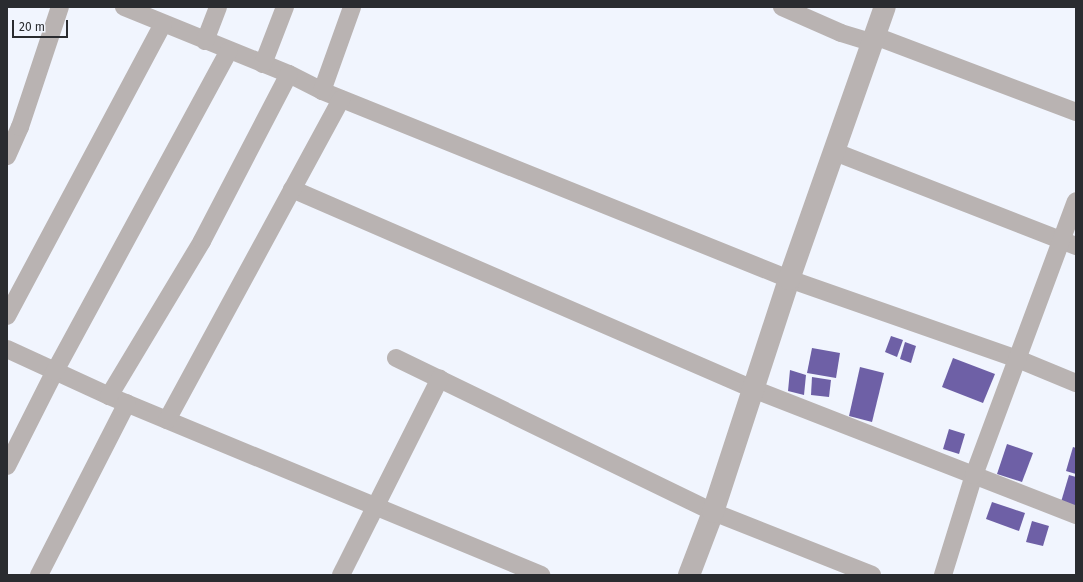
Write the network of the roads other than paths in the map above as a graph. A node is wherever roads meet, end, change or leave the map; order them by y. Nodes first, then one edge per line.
1 (60, 7) edge
2 (124, 7) edge
3 (218, 7) edge
4 (285, 7) edge
5 (352, 7) edge
6 (782, 7) edge
7 (885, 7) edge
8 (144, 11) edge
9 (163, 24) junction
10 (874, 40) junction
11 (205, 41) junction
12 (229, 51) junction
13 (263, 64) junction
14 (289, 74) junction
15 (322, 91) junction
16 (341, 99) junction
17 (1076, 112) edge
18 (835, 152) junction
19 (7, 156) edge
20 (292, 189) junction
21 (1076, 201) edge
22 (1069, 243) edge
23 (789, 279) junction
24 (7, 316) edge
25 (7, 349) edge
26 (396, 358) dead end
27 (1018, 360) junction
28 (55, 371) junction
29 (440, 378) junction
30 (1076, 383) edge
31 (753, 389) junction
32 (109, 396) junction
33 (127, 403) junction
34 (167, 420) junction
35 (7, 466) edge
36 (974, 475) junction
37 (375, 507) junction
38 (713, 512) junction
39 (1076, 515) edge
40 (39, 575) edge
41 (341, 575) edge
42 (541, 575) edge
43 (689, 575) edge
44 (872, 575) edge
45 (942, 575) edge

1 - 19 street
2 - 8 street
3 - 11 street
4 - 13 street
5 - 15 street
6 - 10 street
7 - 10 street
8 - 9 street
9 - 11 street
9 - 24 street
10 - 17 street
10 - 18 street
11 - 12 street
12 - 13 street
12 - 28 street
13 - 14 street
14 - 15 street
14 - 32 street
15 - 16 street
16 - 20 street
16 - 23 street
18 - 22 street
18 - 23 street
20 - 31 street
20 - 34 street
21 - 22 street
22 - 27 street
23 - 27 street
23 - 31 street
25 - 28 street
26 - 29 street
27 - 30 street
27 - 36 street
28 - 32 street
28 - 35 street
29 - 37 street
29 - 38 street
31 - 36 street
31 - 38 street
32 - 33 street
33 - 34 street
33 - 40 street
34 - 37 street
36 - 39 street
36 - 45 street
37 - 41 street
37 - 42 street
38 - 43 street
38 - 44 street

